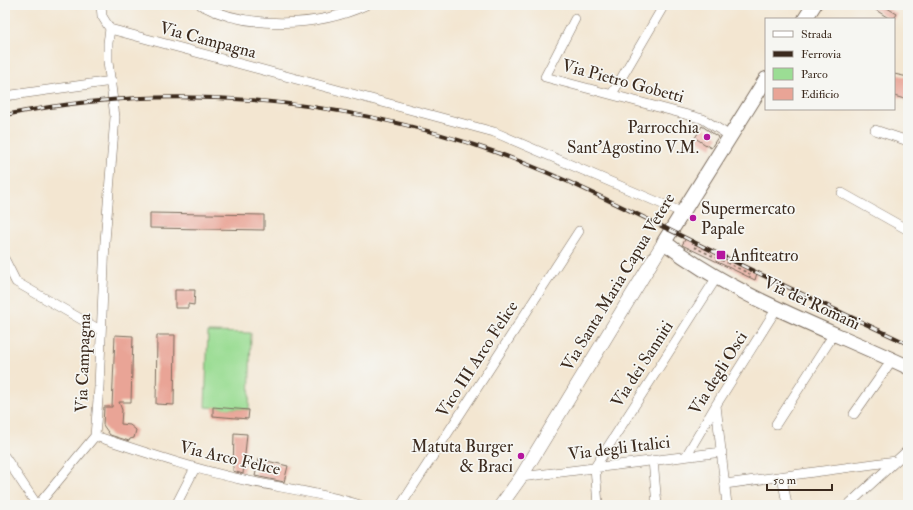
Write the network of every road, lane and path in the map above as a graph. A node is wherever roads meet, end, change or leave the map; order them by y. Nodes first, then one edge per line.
1 (101, 5) edge
2 (201, 5) edge
3 (366, 5) edge
4 (664, 5) edge
5 (814, 5) edge
6 (806, 18) edge
7 (575, 19) dead end
8 (110, 29) junction
9 (112, 81) junction
10 (765, 81) edge
11 (612, 94) junction
12 (5, 96) edge
13 (875, 130) dead end
14 (730, 136) junction
15 (908, 141) edge
16 (842, 193) dead end
17 (681, 212) junction
18 (908, 230) edge
19 (579, 231) dead end
20 (664, 242) junction
21 (694, 247) dead end
22 (716, 257) junction
23 (5, 260) edge
24 (714, 260) dead end
25 (752, 275) dead end
26 (717, 277) junction
27 (777, 308) junction
28 (100, 330) junction
29 (834, 334) junction
30 (892, 360) junction
31 (908, 367) edge
32 (716, 405) junction
33 (854, 414) dead end
34 (776, 424) dead end
35 (95, 436) junction
36 (908, 450) edge
37 (722, 452) junction
38 (686, 456) junction
39 (5, 457) edge
40 (653, 460) junction
41 (896, 461) junction
42 (595, 467) junction
43 (195, 468) junction
44 (782, 476) junction
45 (521, 477) junction
46 (725, 484) junction
47 (346, 503) edge
48 (37, 505) edge
49 (176, 505) edge
50 (360, 505) edge
51 (401, 505) edge
52 (501, 505) edge
53 (598, 505) edge
54 (657, 505) edge
55 (727, 505) edge
56 (786, 505) edge
57 (848, 505) edge

1 - 8 street
2 - 3 street
4 - 11 street
5 - 6 main road
7 - 11 street, Via Pietro Gobetti
8 - 9 street, Via Campagna
8 - 17 street, Via Campagna
9 - 12 street
9 - 28 street, Via Campagna
10 - 14 main road, Via Santa Maria Capua Vetere
11 - 14 street, Via Pietro Gobetti
13 - 15 street
14 - 17 main road, Via Santa Maria Capua Vetere
16 - 18 street
17 - 20 main road, Via Santa Maria Capua Vetere
19 - 51 street, Vico III Arco Felice
20 - 26 main road, Via dei Romani
20 - 45 main road, Via Santa Maria Capua Vetere
21 - 22 path
22 - 24 path
22 - 25 path
23 - 28 street
26 - 27 main road, Via dei Romani
26 - 42 street, Via dei Sanniti
27 - 29 main road, Via dei Romani
27 - 32 street, Via degli Osci
28 - 35 street, Via Campagna
29 - 30 main road, Via dei Romani
29 - 34 street
30 - 31 main road, Via dei Romani
30 - 33 street
32 - 37 street
32 - 38 street, Via degli Osci
35 - 43 street, Via Arco Felice
35 - 48 street
36 - 41 street
37 - 38 street, Via degli Italici
37 - 46 street
38 - 40 street, Via degli Italici
39 - 48 street
40 - 42 street, Via degli Italici
40 - 54 street
41 - 44 street
41 - 57 street
42 - 45 street, Via degli Italici
42 - 53 street
43 - 47 street, Via Arco Felice
43 - 49 street
44 - 46 street
44 - 56 street
45 - 52 main road, Via Santa Maria Capua Vetere
46 - 55 street
47 - 50 street, Via Arco Felice

